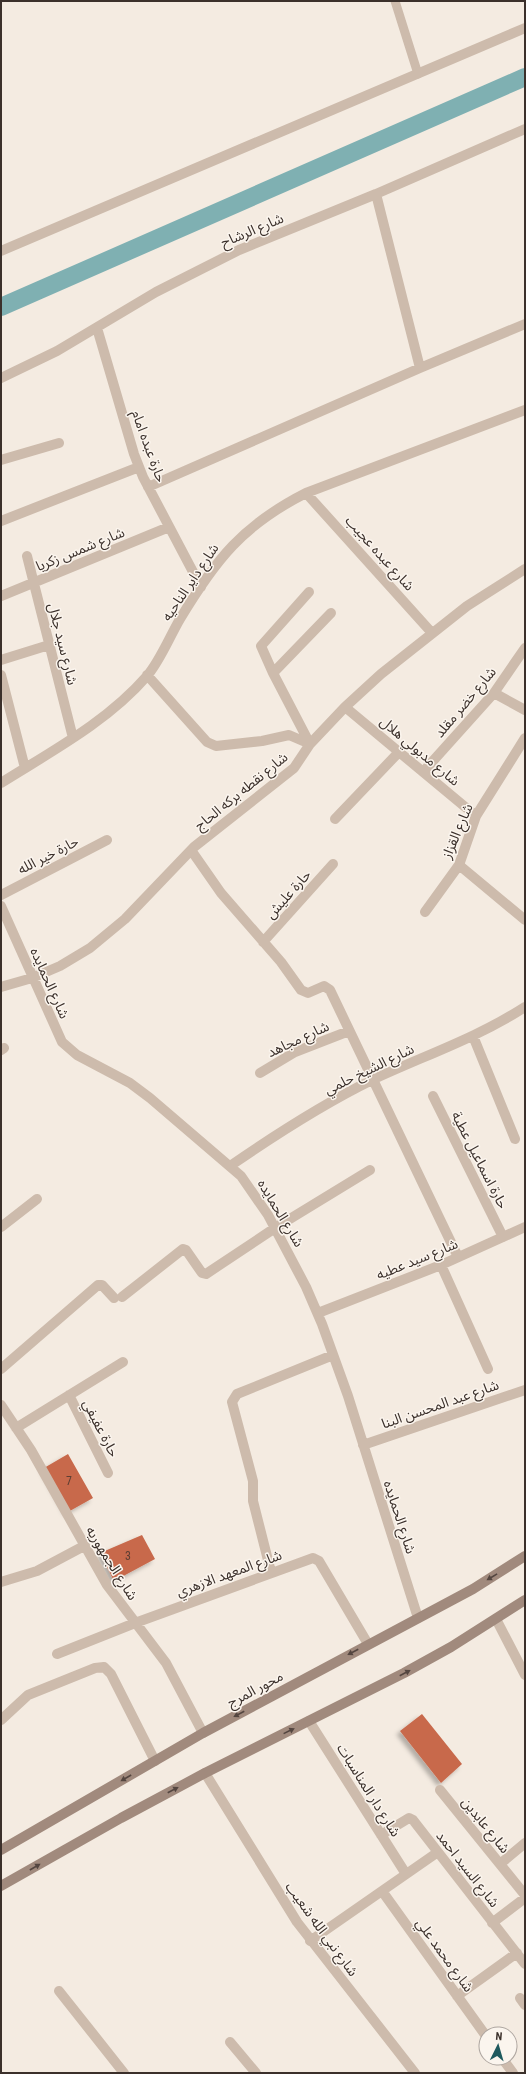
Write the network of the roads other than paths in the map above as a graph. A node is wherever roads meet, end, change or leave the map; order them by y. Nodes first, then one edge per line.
1 (396, 1) edge
2 (525, 28) edge
3 (418, 74) junction
4 (525, 129) edge
5 (376, 194) junction
6 (1, 251) edge
7 (525, 324) edge
8 (97, 328) junction
9 (420, 368) junction
10 (1, 378) edge
11 (525, 410) edge
12 (59, 443) dead end
13 (1, 460) edge
14 (139, 467) junction
15 (148, 487) junction
16 (306, 493) junction
17 (1, 521) edge
18 (169, 527) junction
19 (27, 556) dead end
20 (525, 569) edge
21 (34, 583) junction
22 (201, 587) junction
23 (309, 592) dead end
24 (1, 596) edge
25 (331, 613) dead end
26 (432, 633) junction
27 (50, 645) junction
28 (525, 648) edge
29 (1, 660) edge
30 (273, 673) junction
31 (148, 675) junction
32 (1, 676) edge
33 (494, 693) junction
34 (345, 707) junction
35 (525, 710) edge
36 (73, 738) junction
37 (525, 738) edge
38 (310, 744) junction
39 (522, 750) edge
40 (399, 752) junction
41 (25, 768) junction
42 (423, 772) junction
43 (1, 783) edge
44 (476, 816) junction
45 (335, 819) dead end
46 (107, 840) dead end
47 (191, 850) junction
48 (333, 864) dead end
49 (459, 865) junction
50 (1, 895) edge
51 (1, 906) edge
52 (425, 912) dead end
53 (525, 920) edge
54 (263, 942) junction
55 (32, 978) junction
56 (1, 987) edge
57 (525, 1007) edge
58 (349, 1031) junction
59 (473, 1036) junction
60 (260, 1073) dead end
61 (372, 1080) junction
62 (433, 1096) dead end
63 (515, 1139) dead end
64 (230, 1166) junction
65 (370, 1170) dead end
66 (37, 1198) dead end
67 (1, 1227) edge
68 (525, 1227) edge
69 (275, 1228) junction
70 (503, 1237) junction
71 (458, 1257) junction
72 (441, 1265) junction
73 (318, 1313) junction
74 (333, 1355) junction
75 (123, 1362) dead end
76 (1, 1369) edge
77 (488, 1369) dead end
78 (525, 1390) edge
79 (69, 1395) junction
80 (1, 1405) edge
81 (16, 1428) junction
82 (363, 1445) junction
83 (108, 1473) dead end
84 (84, 1546) junction
85 (525, 1556) edge
86 (271, 1572) junction
87 (1, 1582) edge
88 (525, 1600) edge
89 (418, 1618) junction
90 (496, 1619) junction
91 (135, 1623) junction
92 (368, 1644) junction
93 (58, 1654) dead end
94 (525, 1675) edge
95 (1, 1720) edge
96 (309, 1721) junction
97 (203, 1733) junction
98 (155, 1761) junction
99 (204, 1773) junction
100 (440, 1790) dead end
101 (381, 1835) junction
102 (525, 1843) edge
103 (1, 1850) edge
104 (438, 1852) junction
105 (500, 1864) junction
106 (406, 1874) junction
107 (1, 1886) edge
108 (382, 1891) junction
109 (525, 1896) edge
110 (492, 1923) junction
111 (310, 1941) junction
112 (516, 1953) junction
113 (525, 1964) edge
114 (59, 1991) dead end
115 (457, 1996) junction
116 (479, 2026) edge
117 (230, 2042) dead end
118 (124, 2073) edge
119 (256, 2073) edge
120 (415, 2073) edge

1 - 3 lane
2 - 3 street
3 - 6 street
4 - 5 street, شارع الرشاح
5 - 8 street, شارع الرشاح
5 - 9 street
7 - 9 street
8 - 10 street, شارع الرشاح
8 - 14 street, حارة عبده امام
9 - 15 street
11 - 16 street, شارع داير الناحيه
12 - 13 street
14 - 15 street, حارة عبده امام
14 - 17 street
15 - 18 street, حارة عبده امام
16 - 22 street, شارع داير الناحيه
16 - 26 street, شارع عبده عجيب
18 - 21 street, شارع شمس زكريا
18 - 22 street, حارة عبده امام
19 - 21 street, شارع سيد جلال
20 - 26 street, شارع نقطه بركه الحاج
21 - 24 street, شارع شمس زكريا
21 - 27 street, شارع سيد جلال
22 - 31 street, شارع داير الناحيه
23 - 30 street
25 - 30 street
26 - 34 street, شارع نقطه بركه الحاج
27 - 29 street
27 - 36 street, شارع سيد جلال
28 - 33 street, شارع خضر مقلد
30 - 38 street
31 - 36 street, شارع داير الناحيه
31 - 38 street
32 - 41 street
33 - 35 street
33 - 42 street, شارع خضر مقلد
34 - 38 street, شارع نقطه بركه الحاج
34 - 40 street, شارع مدبولي هلال
36 - 41 street, شارع داير الناحيه
37 - 39 street, شارع القزاز
38 - 47 street, شارع نقطه بركه الحاج
39 - 44 street, شارع القزاز
40 - 42 street, شارع مدبولي هلال
40 - 45 street
41 - 43 street, شارع داير الناحيه
42 - 44 street, شارع مدبولي هلال
44 - 49 street, شارع القزاز
46 - 50 street, حارة خير الله
47 - 54 street
47 - 55 street, شارع نقطه بركه الحاج
48 - 54 street, حارة عليش
49 - 52 street, شارع القزاز
49 - 53 street
51 - 55 street, شارع الحمايده
54 - 58 street
55 - 56 street, شارع نقطه بركه الحاج
55 - 64 street, شارع الحمايده
57 - 59 street, شارع الشيخ حلمي
58 - 60 street, شارع مجاهد
58 - 61 street
59 - 61 street, شارع الشيخ حلمي
59 - 63 street
61 - 64 street, شارع الشيخ حلمي
61 - 71 street
62 - 70 street, حارة اسماعيل عطية
64 - 69 street, شارع الحمايده
65 - 69 street
66 - 67 street
68 - 70 street, شارع سيد عطيه
69 - 73 street, شارع الحمايده
69 - 76 street
70 - 71 street, شارع سيد عطيه
71 - 72 street, شارع سيد عطيه
72 - 73 street, شارع سيد عطيه
72 - 77 street
73 - 74 street, شارع الحمايده
74 - 82 street, شارع الحمايده
74 - 86 street
75 - 79 street, حارة عفيفي
78 - 82 street, شارع عبد المحسن البنا
79 - 81 street, حارة عفيفي
79 - 83 street, حارة عفيفي
80 - 81 street, شارع الجمهوريه
81 - 84 street, شارع الجمهوريه
82 - 89 street, شارع الحمايده
84 - 87 street
84 - 91 street, شارع الجمهوريه
85 -> 89 main road, محور المرج
86 - 91 street, شارع المعهد الازهري
86 - 92 street, شارع المعهد الازهري
88 - 90 main road
89 - 92 main road, محور المرج
90 - 94 street
96 -> 90 main road
91 - 93 street, شارع المعهد الازهري
91 - 97 street, شارع الجمهوريه
92 -> 97 main road, محور المرج
95 - 98 street
99 -> 96 main road
96 - 101 street, شارع دار المناسبات
97 - 98 main road, محور المرج
98 -> 103 main road, محور المرج
107 -> 99 main road
99 - 111 street, شارع نبي الله شعيب
100 - 105 street, شارع عابدين
101 - 104 street, شارع السيد احمد
101 - 106 street, شارع دار المناسبات
102 - 105 street
104 - 106 street
104 - 110 street, شارع السيد احمد
105 - 109 street, شارع عابدين
106 - 108 street
108 - 111 street
108 - 115 street, شارع محمد علي
109 - 110 street
110 - 112 street, شارع السيد احمد
111 - 120 street, شارع نبي الله شعيب
112 - 113 street, شارع السيد احمد
112 - 115 street
114 - 118 street
115 - 116 street, شارع محمد علي
117 - 119 street

